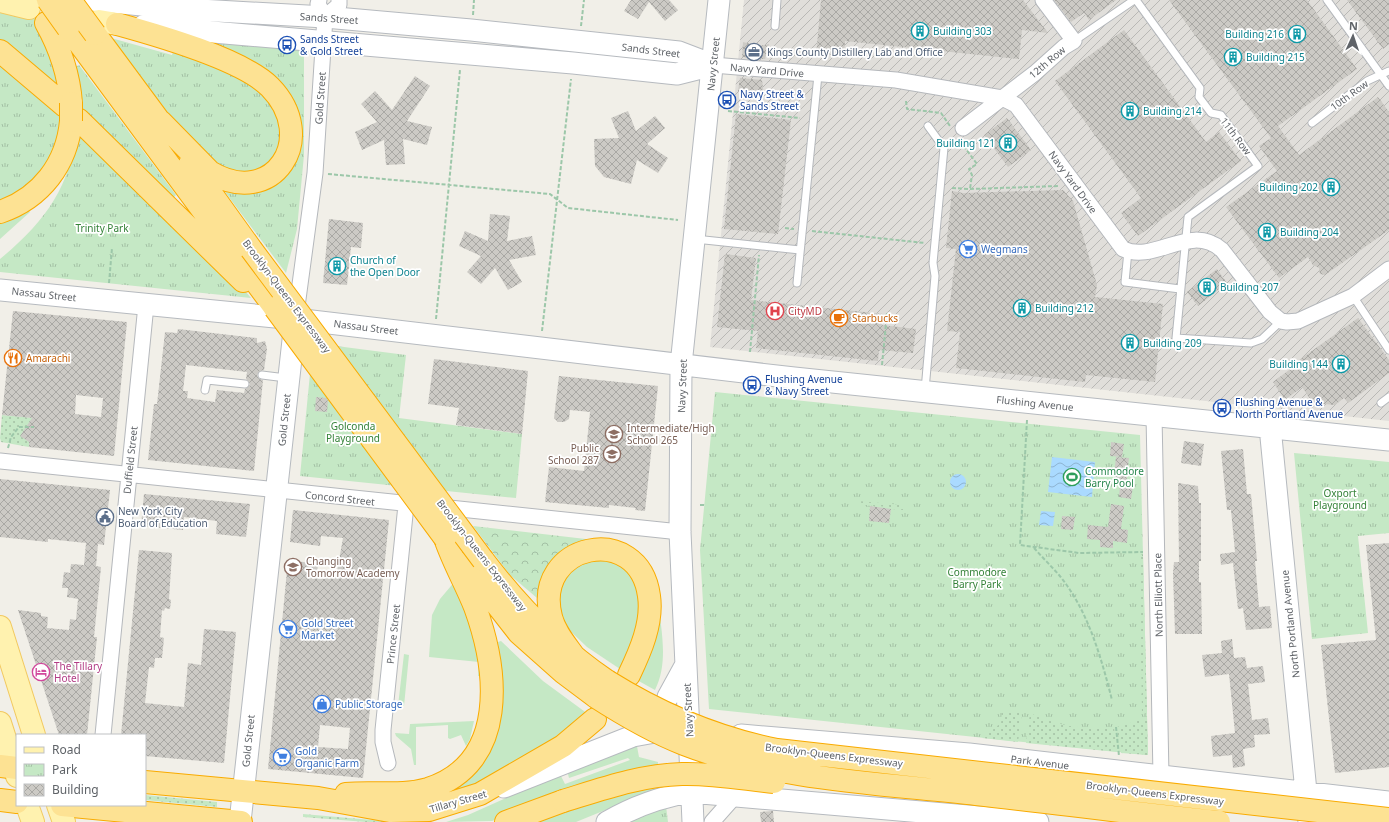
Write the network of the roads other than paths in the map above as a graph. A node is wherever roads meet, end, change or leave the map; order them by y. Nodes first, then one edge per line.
1 (70, 0) edge
2 (92, 0) edge
3 (339, 0) edge
4 (719, 0) edge
5 (777, 0) edge
6 (1043, 0) edge
7 (1135, 0) edge
8 (1327, 0) edge
9 (0, 2) edge
10 (36, 3) edge
11 (182, 4) edge
12 (322, 8) edge
13 (104, 26) junction
14 (774, 26) dead end
15 (324, 41) junction
16 (1074, 41) junction
17 (0, 51) edge
18 (713, 65) junction
19 (1389, 71) edge
20 (1380, 74) junction
21 (818, 75) junction
22 (1389, 86) edge
23 (1002, 98) junction
24 (71, 112) junction
25 (161, 122) junction
26 (1312, 123) dead end
27 (928, 126) dead end
28 (963, 128) dead end
29 (0, 212) edge
30 (694, 239) junction
31 (1185, 242) junction
32 (800, 250) junction
33 (1128, 251) junction
34 (239, 257) junction
35 (1388, 271) edge
36 (797, 282) dead end
37 (1180, 289) junction
38 (1, 291) edge
39 (1353, 296) junction
40 (146, 305) junction
41 (295, 319) junction
42 (1281, 321) junction
43 (1389, 350) edge
44 (682, 365) junction
45 (262, 375) dead end
46 (289, 378) junction
47 (245, 384) dead end
48 (205, 390) dead end
49 (925, 391) junction
50 (1389, 397) edge
51 (1381, 403) dead end
52 (1154, 415) junction
53 (1270, 427) junction
54 (1389, 440) edge
55 (0, 461) edge
56 (128, 474) junction
57 (277, 491) junction
58 (406, 504) junction
59 (680, 532) junction
60 (471, 569) junction
61 (0, 627) edge
62 (576, 658) junction
63 (686, 666) junction
64 (629, 675) dead end
65 (602, 689) junction
66 (668, 697) dead end
67 (595, 719) dead end
68 (0, 722) edge
69 (689, 730) junction
70 (34, 734) edge
71 (103, 734) edge
72 (823, 742) junction
73 (973, 754) junction
74 (388, 763) dead end
75 (12, 769) edge
76 (1162, 776) junction
77 (146, 782) edge
78 (893, 786) junction
79 (242, 791) junction
80 (690, 792) junction
81 (1307, 793) junction
82 (480, 794) junction
83 (735, 796) junction
84 (318, 798) junction
85 (0, 800) edge
86 (16, 802) edge
87 (1389, 802) edge
88 (817, 803) junction
89 (27, 806) edge
90 (58, 806) edge
91 (66, 806) edge
92 (969, 815) junction
93 (102, 816) edge
94 (1389, 819) edge
95 (1009, 820) edge
96 (33, 822) edge
97 (64, 822) edge
98 (72, 822) edge
99 (88, 822) edge
100 (240, 822) edge
101 (506, 822) edge
102 (607, 822) edge
103 (693, 822) edge
104 (712, 822) edge
105 (1038, 822) edge
106 (1219, 822) edge
107 (1309, 822) edge

1 - 13 highway, Brooklyn-Queens Expressway, bridge
2 - 11 main road, Sands Street
3 - 12 street
4 - 18 main road, Navy Street
5 - 14 lane
6 - 16 street
7 - 16 lane, 12th Row
7 - 31 lane, 11th Row
8 - 20 lane
9 - 10 main road
10 - 24 highway
10 - 34 highway, Brooklyn-Queens Expressway, bridge
11 - 12 main road, Sands Street
12 - 15 street, Gold Street
12 - 18 main road, Sands Street
13 - 15 main road, Sands Street
13 - 25 highway, Brooklyn-Queens Expressway
13 - 25 highway
15 - 18 main road, Sands Street
15 - 41 street, Gold Street
16 - 23 street, 12th Row
17 - 24 highway
18 - 21 street, Navy Yard Drive
18 - 30 main road, Navy Street
19 - 20 lane, 10th Row
20 - 22 lane
20 - 26 lane, 10th Row
21 - 23 street, Navy Yard Drive
21 - 32 lane
23 - 28 street, 12th Row
23 - 33 street, Navy Yard Drive
24 - 29 highway
24 - 34 highway
25 - 34 highway, Brooklyn-Queens Expressway
27 - 49 lane
30 - 32 lane
30 - 44 main road, Navy Street
31 - 33 street
31 - 37 lane
31 - 42 street
32 - 36 lane
33 - 37 lane
34 - 60 highway, Brooklyn-Queens Expressway, bridge
34 - 60 highway, Brooklyn-Queens Expressway, bridge
35 - 39 street
37 - 42 lane
38 - 40 main road, Nassau Street
39 - 42 street
39 - 43 lane
40 - 41 main road, Nassau Street
40 - 56 street, Duffield Street
41 - 44 main road, Nassau Street
41 - 46 main road, Gold Street
44 - 49 main road, Flushing Avenue
44 - 59 main road, Navy Street
45 - 46 lane
46 - 57 main road, Gold Street
47 - 48 lane
49 - 52 main road, Flushing Avenue
50 - 51 lane
52 - 53 main road, Flushing Avenue
52 - 76 street, North Elliott Place
53 - 54 main road, Flushing Avenue
53 - 81 main road, North Portland Avenue
55 - 56 street, Concord Street
56 - 57 street, Concord Street
56 - 71 street, Duffield Street
57 - 58 street, Concord Street
57 - 79 main road, Gold Street
58 - 59 street, Concord Street
58 - 74 street, Prince Street
59 - 63 main road, Navy Street
60 - 62 highway, Brooklyn-Queens Expressway
60 - 65 highway, Brooklyn-Queens Expressway
60 - 84 highway
61 - 70 main road
62 - 64 highway
62 - 65 highway, Brooklyn-Queens Expressway
63 - 66 main road
63 - 69 main road, Navy Street
65 - 78 highway, Brooklyn-Queens Expressway, bridge
65 - 94 highway, Brooklyn-Queens Expressway, bridge
67 - 82 highway
68 - 75 main road
69 - 72 main road, Park Avenue
69 - 80 main road, Navy Street
69 - 82 main road, Tillary Street
72 - 73 main road, Park Avenue
72 - 88 main road
73 - 76 main road, Park Avenue
73 - 92 main road
76 - 81 main road, Park Avenue
77 - 79 highway, Tillary Street
78 - 101 highway, bridge
78 - 106 highway, Brooklyn-Queens Expressway, bridge
79 - 84 highway, Tillary Street
79 - 100 main road, Gold Street
80 - 83 main road
80 - 102 main road
80 - 103 main road, Navy Street
81 - 87 main road, Park Avenue
81 - 107 main road, North Portland Avenue
82 - 84 highway, Tillary Street
83 - 88 main road
83 - 104 street
85 - 86 highway
88 - 92 main road
89 - 96 main road
90 - 97 main road
91 - 93 highway
92 - 95 main road
93 - 100 highway
95 - 105 main road
98 - 99 street

